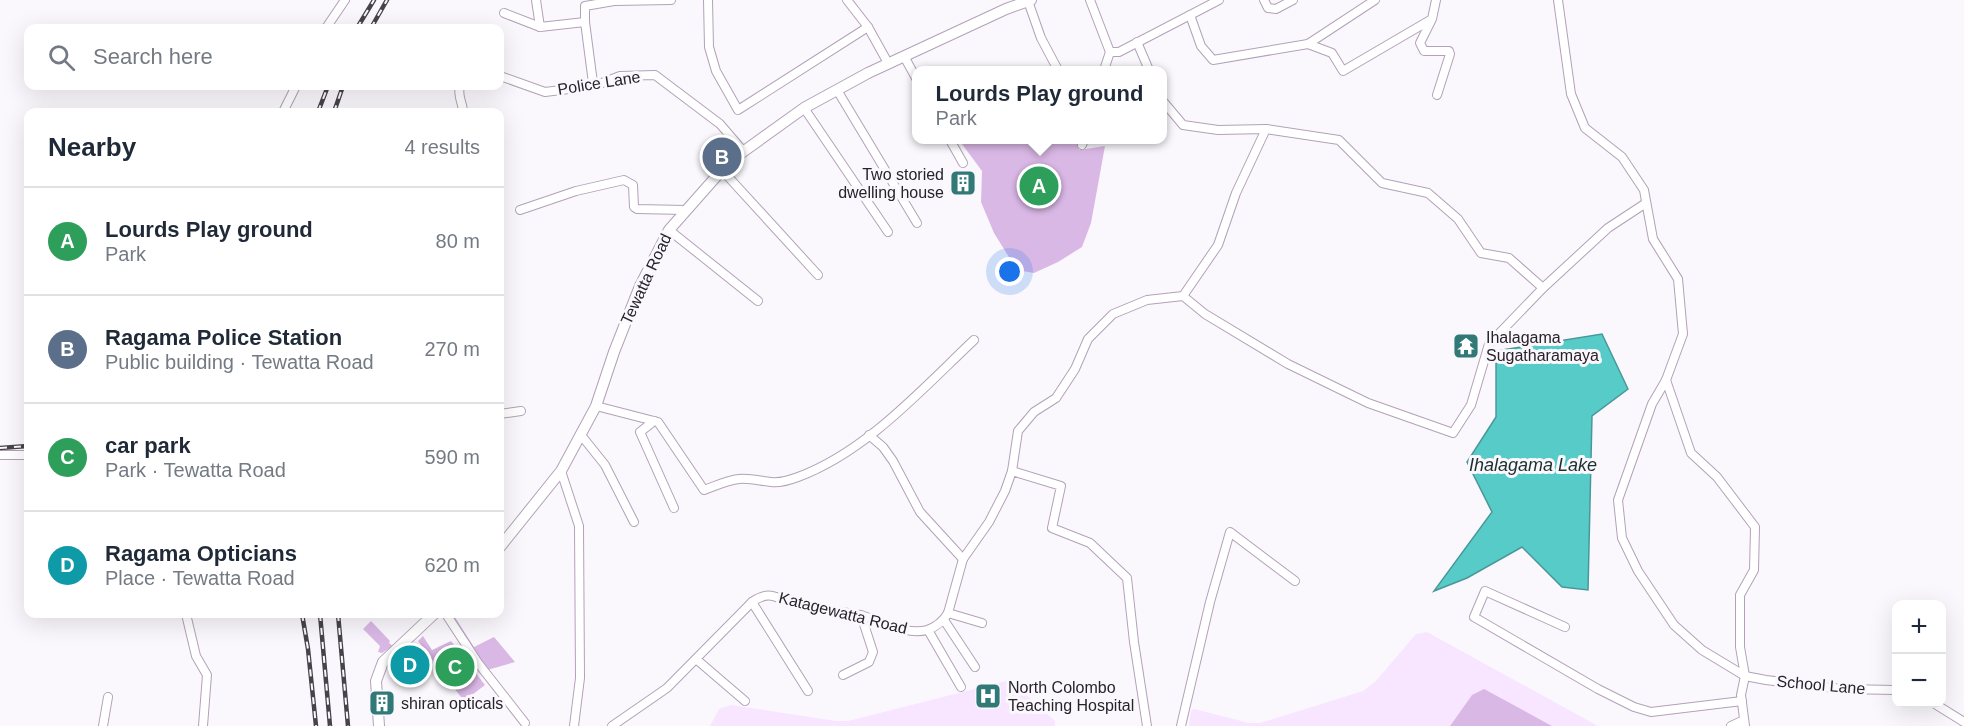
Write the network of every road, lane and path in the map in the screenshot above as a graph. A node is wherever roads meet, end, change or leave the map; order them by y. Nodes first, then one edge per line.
1 (345, 0) edge
2 (536, 0) edge
3 (671, 0) edge
4 (708, 0) edge
5 (847, 0) edge
6 (1090, 0) edge
7 (1219, 0) edge
8 (1264, 0) edge
9 (1293, 0) edge
10 (1375, 0) edge
11 (1436, 0) edge
12 (1558, 0) edge
13 (633, 1) edge
14 (1030, 1) edge
15 (1006, 5) edge
16 (504, 13) dead end
17 (1190, 15) junction
18 (1432, 19) junction
19 (585, 22) junction
20 (329, 24) edge
21 (540, 27) junction
22 (868, 27) junction
23 (1137, 42) junction
24 (1308, 44) junction
25 (1110, 52) junction
26 (904, 58) junction
27 (888, 63) junction
28 (1056, 66) edge
29 (1105, 66) edge
30 (1147, 66) edge
31 (912, 71) edge
32 (504, 77) edge
33 (593, 83) junction
34 (294, 90) edge
35 (460, 90) edge
36 (837, 90) junction
37 (1437, 94) dead end
38 (1167, 106) edge
39 (285, 108) edge
40 (462, 108) edge
41 (804, 108) junction
42 (1266, 129) junction
43 (952, 144) edge
44 (744, 152) junction
45 (963, 163) dead end
46 (722, 170) junction
47 (1646, 203) junction
48 (520, 210) dead end
49 (685, 210) junction
50 (917, 223) dead end
51 (669, 230) junction
52 (888, 232) dead end
53 (818, 275) dead end
54 (1543, 288) junction
55 (1183, 296) junction
56 (758, 301) dead end
57 (974, 340) dead end
58 (1666, 380) junction
59 (596, 406) junction
60 (521, 411) dead end
61 (504, 413) edge
62 (654, 421) junction
63 (581, 435) junction
64 (869, 435) junction
65 (0, 455) edge
66 (24, 455) edge
67 (561, 471) junction
68 (1011, 471) junction
69 (674, 508) dead end
70 (634, 522) dead end
71 (504, 542) edge
72 (963, 559) junction
73 (1295, 581) dead end
74 (752, 602) junction
75 (861, 615) junction
76 (946, 616) junction
77 (187, 618) edge
78 (430, 618) edge
79 (449, 618) edge
80 (982, 622) dead end
81 (1565, 627) dead end
82 (928, 630) junction
83 (696, 659) junction
84 (975, 666) dead end
85 (843, 675) dead end
86 (1745, 676) junction
87 (961, 687) dead end
88 (1892, 690) edge
89 (808, 691) dead end
90 (108, 697) dead end
91 (745, 701) dead end
92 (1742, 701) junction
93 (1941, 708) edge
94 (1964, 722) edge
95 (525, 723) dead end
96 (1745, 723) edge
97 (103, 726) edge
98 (203, 726) edge
99 (379, 726) edge
100 (574, 726) edge
101 (612, 726) edge
102 (1147, 726) edge
103 (1181, 726) edge
104 (1731, 726) edge

1 - 20 street
2 - 21 street
3 - 13 street
4 - 22 street
5 - 22 street
6 - 25 street
7 - 17 street
8 - 9 street
10 - 24 street
11 - 18 street
12 - 47 street
13 - 19 street
14 - 15 main road, Tewatta Road
14 - 28 street
15 - 26 main road, Tewatta Road
16 - 21 street
17 - 23 street
17 - 24 street
18 - 24 street
18 - 37 street
19 - 21 street
19 - 33 street
22 - 27 street
23 - 25 street
23 - 30 street
25 - 29 street
26 - 27 main road, Tewatta Road
26 - 31 street
27 - 36 main road, Tewatta Road
32 - 33 street, Police Lane
33 - 44 street, Police Lane
34 - 39 street
35 - 40 street
36 - 41 main road, Tewatta Road
36 - 50 street
38 - 42 street
41 - 44 main road, Tewatta Road
41 - 52 street
42 - 54 street
42 - 55 street
43 - 45 street
44 - 46 main road, Tewatta Road
46 - 49 main road, Tewatta Road
46 - 53 street
47 - 54 street
47 - 58 street
48 - 49 street
49 - 51 main road, Tewatta Road
51 - 56 street
51 - 59 main road, Tewatta Road
54 - 55 street
55 - 68 street
57 - 64 street
58 - 86 street
58 - 86 street
59 - 62 street
59 - 63 main road, Tewatta Road
60 - 61 street
62 - 64 street
62 - 69 street
63 - 67 main road, Tewatta Road
63 - 70 street
64 - 72 street
65 - 66 street
67 - 71 main road, Tewatta Road
67 - 100 street
68 - 72 street
68 - 102 street
72 - 76 street
73 - 103 street
74 - 75 street, Katagewatta Road
74 - 83 street
74 - 89 street
75 - 82 street, Katagewatta Road
75 - 85 street
76 - 80 street
76 - 82 street, Katagewatta Road
76 - 84 street
77 - 98 street
78 - 99 main road
79 - 95 street
81 - 92 street
82 - 87 street
83 - 91 street
83 - 101 street
86 - 88 street, School Lane
86 - 92 street
90 - 97 street
92 - 96 street
93 - 94 street
96 - 104 street

